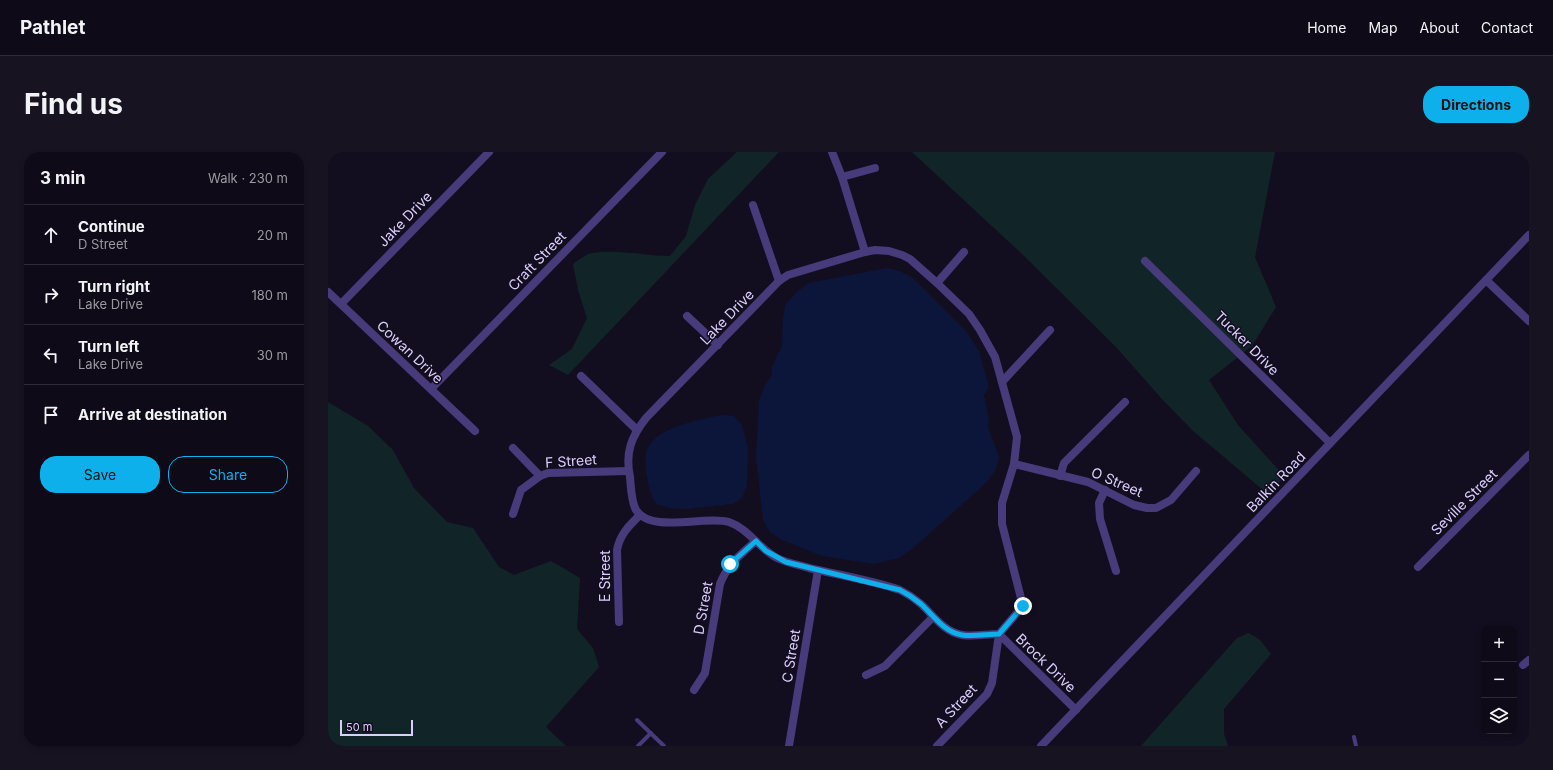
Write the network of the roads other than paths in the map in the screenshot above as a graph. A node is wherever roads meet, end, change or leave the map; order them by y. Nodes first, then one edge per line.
1 (489, 152) edge
2 (662, 152) edge
3 (832, 152) edge
4 (875, 168) dead end
5 (842, 177) junction
6 (754, 205) dead end
7 (1529, 235) edge
8 (865, 252) junction
9 (964, 252) dead end
10 (1145, 261) dead end
11 (1486, 280) junction
12 (779, 281) junction
13 (937, 283) junction
14 (328, 292) edge
15 (341, 304) junction
16 (687, 316) dead end
17 (1529, 321) edge
18 (1050, 330) dead end
19 (718, 345) junction
20 (581, 376) dead end
21 (1002, 382) junction
22 (431, 389) junction
23 (1125, 402) dead end
24 (636, 430) junction
25 (475, 431) dead end
26 (1330, 443) junction
27 (513, 448) dead end
28 (1529, 455) edge
29 (1014, 464) junction
30 (628, 471) junction
31 (1196, 471) dead end
32 (540, 476) junction
33 (1060, 476) junction
34 (1104, 490) junction
35 (513, 514) dead end
36 (640, 515) junction
37 (756, 541) junction
38 (1418, 567) dead end
39 (818, 570) junction
40 (1116, 571) dead end
41 (933, 617) junction
42 (619, 622) dead end
43 (999, 634) junction
44 (866, 676) dead end
45 (694, 690) dead end
46 (1076, 710) junction
47 (637, 720) dead end
48 (650, 733) junction
49 (1354, 737) dead end
50 (638, 746) edge
51 (664, 746) edge
52 (789, 746) edge
53 (937, 746) edge
54 (1041, 746) edge
55 (1356, 746) edge

1 - 15 street, Jake Drive
2 - 22 street, Craft Street
3 - 5 street
4 - 5 street
5 - 8 street
6 - 12 street
7 - 11 street, Balkin Road
8 - 12 street, Lake Drive
8 - 13 street, Lake Drive
9 - 13 street
10 - 26 street, Tucker Drive
11 - 17 street
11 - 26 street, Balkin Road
12 - 19 street, Lake Drive
13 - 21 street, Lake Drive
14 - 15 street, Cowan Drive
15 - 22 street, Cowan Drive
16 - 19 street
18 - 21 street
19 - 24 street, Lake Drive
20 - 24 street
21 - 29 street, Lake Drive
22 - 25 street, Cowan Drive
23 - 33 street
24 - 30 street, Lake Drive
26 - 46 street, Balkin Road
27 - 32 street
28 - 38 street, Seville Street
29 - 33 street, O Street
29 - 43 street, Lake Drive
30 - 32 street, F Street
30 - 36 street, Lake Drive
31 - 34 street, O Street
32 - 35 street, F Street
33 - 34 street, O Street
34 - 40 street
36 - 37 street
36 - 42 street, E Street
37 - 39 street
37 - 45 street, D Street
39 - 41 street
39 - 52 street, C Street
41 - 43 street
41 - 44 street
43 - 46 street, Brock Drive
43 - 53 street, A Street
46 - 54 street, Balkin Road
47 - 48 lane
48 - 50 lane
48 - 51 lane
49 - 55 lane

